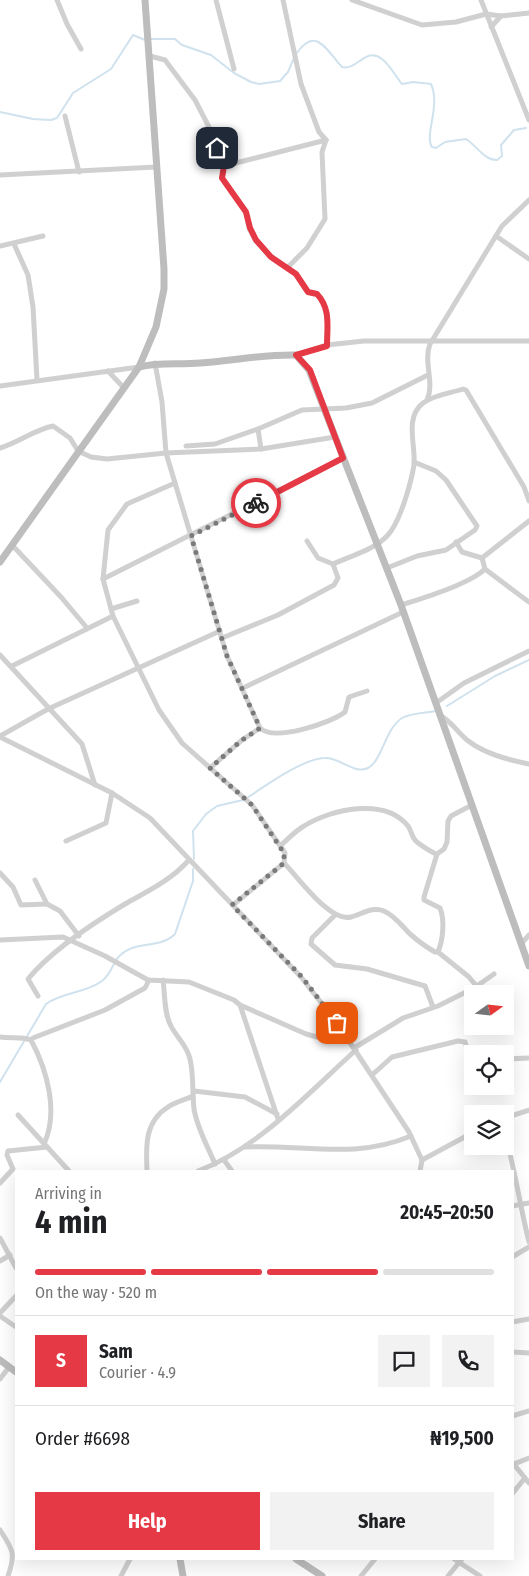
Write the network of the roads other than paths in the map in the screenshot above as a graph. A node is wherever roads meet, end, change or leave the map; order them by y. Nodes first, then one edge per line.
1 (57, 0) edge
2 (145, 0) edge
3 (216, 0) edge
4 (283, 0) edge
5 (352, 0) edge
6 (481, 0) edge
7 (529, 13) edge
8 (486, 14) junction
9 (501, 16) junction
10 (491, 27) junction
11 (81, 49) dead end
12 (149, 54) junction
13 (234, 69) dead end
14 (66, 116) dead end
15 (529, 120) edge
16 (326, 140) junction
17 (156, 166) junction
18 (224, 166) junction
19 (79, 172) junction
20 (0, 175) edge
21 (529, 200) edge
22 (43, 236) dead end
23 (496, 236) junction
24 (14, 244) junction
25 (0, 246) edge
26 (529, 260) edge
27 (288, 266) junction
28 (434, 340) junction
29 (529, 341) edge
30 (327, 346) junction
31 (296, 355) junction
32 (155, 363) junction
33 (139, 367) junction
34 (108, 371) junction
35 (428, 376) junction
36 (37, 380) junction
37 (0, 386) edge
38 (124, 388) junction
39 (427, 400) junction
40 (324, 408) junction
41 (258, 429) junction
42 (335, 437) junction
43 (186, 446) dead end
44 (0, 448) edge
45 (261, 449) junction
46 (78, 451) junction
47 (166, 453) junction
48 (343, 458) junction
49 (414, 462) junction
50 (175, 483) junction
51 (529, 501) edge
52 (529, 521) edge
53 (191, 536) junction
54 (307, 541) dead end
55 (456, 542) junction
56 (377, 544) junction
57 (12, 545) junction
58 (482, 558) junction
59 (0, 562) edge
60 (333, 564) junction
61 (387, 568) junction
62 (486, 569) junction
63 (103, 579) junction
64 (137, 601) dead end
65 (529, 602) edge
66 (402, 608) junction
67 (111, 609) junction
68 (113, 616) junction
69 (87, 628) junction
70 (220, 631) junction
71 (222, 638) junction
72 (529, 651) edge
73 (0, 655) edge
74 (12, 666) junction
75 (139, 667) junction
76 (243, 688) junction
77 (367, 691) dead end
78 (436, 703) junction
79 (48, 709) junction
80 (440, 716) junction
81 (260, 728) junction
82 (0, 737) edge
83 (529, 764) edge
84 (210, 768) junction
85 (95, 785) junction
86 (112, 793) junction
87 (472, 805) junction
88 (66, 841) dead end
89 (280, 846) junction
90 (437, 854) junction
91 (188, 861) junction
92 (284, 863) junction
93 (0, 873) edge
94 (35, 880) dead end
95 (47, 904) junction
96 (232, 905) junction
97 (335, 915) junction
98 (529, 935) edge
99 (79, 936) junction
100 (0, 940) edge
101 (72, 940) junction
102 (522, 943) junction
103 (438, 952) junction
104 (529, 966) edge
105 (494, 974) dead end
106 (149, 980) junction
107 (163, 980) junction
108 (477, 985) joint
109 (464, 992) edge
110 (38, 996) dead end
111 (240, 1005) junction
112 (433, 1007) junction
113 (343, 1032) junction
114 (0, 1037) edge
115 (30, 1040) junction
116 (466, 1045) edge
117 (355, 1049) junction
118 (529, 1058) edge
119 (514, 1059) edge
120 (372, 1075) junction
121 (194, 1093) junction
122 (529, 1110) edge
123 (18, 1115) dead end
124 (514, 1115) edge
125 (277, 1117) junction
126 (411, 1136) junction
127 (464, 1137) edge
128 (46, 1145) junction
129 (244, 1147) junction
130 (511, 1155) edge
131 (224, 1160) junction
132 (422, 1160) junction
133 (216, 1164) junction
134 (68, 1170) edge
135 (147, 1170) edge
136 (201, 1170) edge
137 (231, 1170) edge
138 (420, 1170) edge
139 (0, 1183) edge
140 (529, 1203) edge
141 (520, 1205) junction
142 (514, 1206) edge
143 (0, 1238) edge
144 (529, 1242) edge
145 (529, 1247) edge
146 (10, 1255) junction
147 (514, 1256) edge
148 (0, 1261) edge
149 (15, 1267) edge
150 (15, 1297) edge
151 (529, 1311) edge
152 (0, 1315) edge
153 (528, 1319) edge
154 (514, 1322) edge
155 (15, 1326) edge
156 (514, 1352) edge
157 (529, 1353) edge
158 (0, 1360) edge
159 (9, 1367) junction
160 (15, 1371) edge
161 (0, 1379) edge
162 (529, 1411) edge
163 (514, 1415) edge
164 (529, 1458) edge
165 (514, 1463) edge
166 (514, 1464) edge
167 (525, 1478) junction
168 (529, 1483) edge
169 (514, 1492) edge
170 (0, 1530) edge
171 (129, 1560) edge
172 (180, 1560) edge
173 (298, 1560) edge
174 (374, 1560) edge
175 (458, 1560) edge
176 (8, 1576) edge
177 (121, 1576) edge
178 (183, 1576) edge
179 (322, 1576) edge
180 (361, 1576) edge
181 (448, 1576) edge
182 (480, 1576) edge

1 - 11 street
2 - 12 street
3 - 13 street
4 - 16 street
5 - 8 street
6 - 8 street
7 - 9 street
8 - 9 street
8 - 10 street
9 - 10 street
10 - 15 street
12 - 17 street
12 - 18 street
14 - 19 street
16 - 18 street
16 - 27 street
17 - 19 street
17 - 33 street
18 - 27 street
19 - 20 street
21 - 23 street
22 - 24 street
23 - 26 street
23 - 28 street
24 - 25 street
24 - 36 street
27 - 30 street
28 - 29 street
28 - 30 street
28 - 35 street
30 - 31 street
31 - 32 street
31 - 40 street
32 - 33 street
32 - 47 street
33 - 34 street
33 - 38 street
34 - 36 street
34 - 38 street
35 - 39 street
35 - 40 street
36 - 37 street
38 - 46 street
39 - 49 street
39 - 51 street
40 - 41 street
40 - 42 street
41 - 43 street
41 - 45 street
42 - 45 street
42 - 48 street
44 - 46 street
45 - 47 street
46 - 47 street
46 - 57 street
47 - 50 street
48 - 53 street
48 - 56 street
49 - 55 street
49 - 56 street
50 - 53 street
50 - 63 street
52 - 58 street
53 - 63 street
53 - 70 street
54 - 60 street
55 - 58 street
55 - 61 street
56 - 60 street
56 - 61 street
57 - 59 street
57 - 69 street
58 - 62 street
60 - 71 street
61 - 66 street
62 - 65 street
62 - 66 street
63 - 67 street
64 - 67 street
66 - 76 street
66 - 78 street
67 - 68 street
68 - 69 street
68 - 75 street
69 - 74 street
70 - 71 street
70 - 75 street
71 - 76 street
72 - 78 street
73 - 74 street
74 - 79 street
75 - 79 street
75 - 84 street
76 - 81 street
77 - 81 street
78 - 80 street
79 - 82 street
79 - 85 street
80 - 83 street
80 - 87 street
81 - 84 street
82 - 85 street
84 - 89 street
85 - 86 street
86 - 88 street
86 - 91 street
87 - 90 street
87 - 102 street
89 - 90 street
89 - 92 street
90 - 103 street
91 - 96 street
91 - 99 street
92 - 96 street
92 - 97 street
93 - 95 street
94 - 95 street
95 - 99 street
96 - 113 street
97 - 103 street
97 - 112 street
98 - 102 street
99 - 101 street
100 - 101 street
101 - 106 street
101 - 110 street
102 - 104 street
103 - 108 street
105 - 108 street
106 - 107 street
106 - 115 street
107 - 111 street
107 - 121 street
109 - 112 street
111 - 113 street
111 - 125 street
112 - 117 street
113 - 117 street
114 - 115 street
115 - 128 street
116 - 120 street
117 - 120 street
117 - 125 street
118 - 119 street
120 - 126 street
121 - 125 street
121 - 133 street
121 - 135 street
122 - 124 street
123 - 128 street
125 - 129 street
126 - 129 street
126 - 132 street
127 - 132 street
128 - 134 street
128 - 139 street
129 - 131 street
130 - 141 street
131 - 133 street
131 - 137 street
132 - 138 street
133 - 136 street
140 - 141 street
141 - 142 street
141 - 144 street
143 - 146 street
145 - 147 street
146 - 148 street
146 - 149 street
150 - 152 street
151 - 153 street
152 - 155 street
153 - 154 street
156 - 157 street
158 - 159 street
159 - 160 street
159 - 161 street
162 - 163 street
164 - 165 street
166 - 167 street
167 - 168 street
167 - 169 street
170 - 176 street
171 - 177 street
172 - 178 street
173 - 179 street
174 - 180 street
175 - 181 street
175 - 182 street

